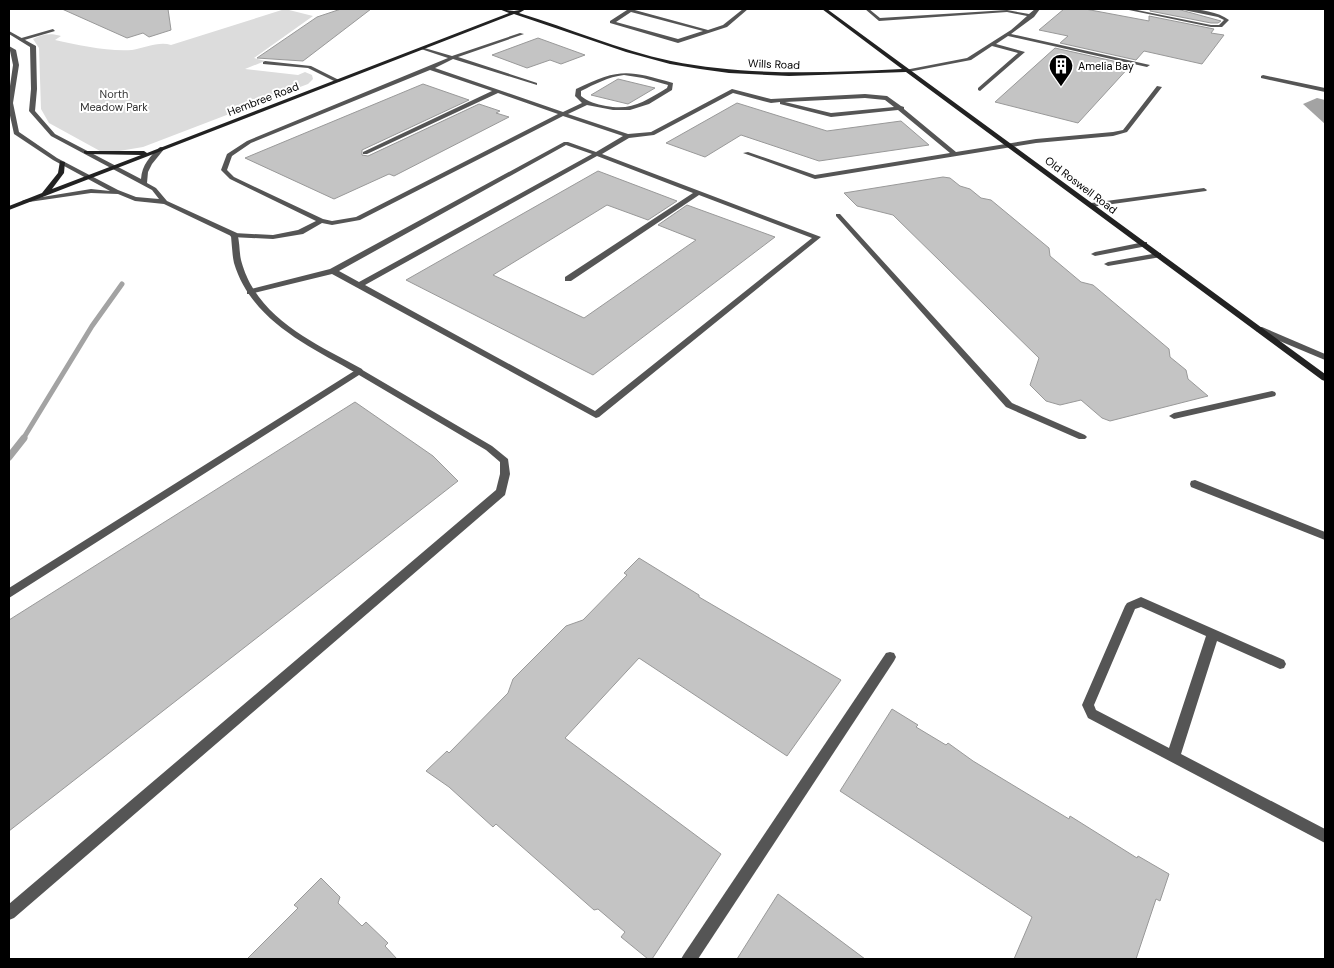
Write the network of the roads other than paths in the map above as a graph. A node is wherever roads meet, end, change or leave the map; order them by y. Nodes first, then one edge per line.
1 (501, 9) edge
2 (524, 9) edge
3 (746, 9) edge
4 (824, 9) edge
5 (867, 9) edge
6 (945, 9) edge
7 (1038, 9) edge
8 (1126, 9) edge
9 (1182, 9) edge
10 (628, 10) edge
11 (514, 12) junction
12 (953, 14) junction
13 (1032, 16) junction
14 (53, 30) dead end
15 (708, 31) junction
16 (9, 32) edge
17 (522, 34) dead end
18 (1008, 35) junction
19 (21, 39) junction
20 (992, 45) junction
21 (9, 48) edge
22 (424, 48) junction
23 (454, 57) junction
24 (265, 63) dead end
25 (1147, 65) dead end
26 (430, 68) junction
27 (908, 70) junction
28 (1263, 77) dead end
29 (338, 80) junction
30 (535, 84) dead end
31 (1160, 88) dead end
32 (980, 89) dead end
33 (1325, 90) edge
34 (498, 91) junction
35 (777, 101) junction
36 (586, 103) junction
37 (902, 108) junction
38 (563, 114) junction
39 (628, 136) junction
40 (1011, 145) junction
41 (162, 148) junction
42 (86, 152) junction
43 (152, 152) junction
44 (365, 152) dead end
45 (746, 153) dead end
46 (597, 154) junction
47 (955, 154) junction
48 (62, 162) junction
49 (113, 168) junction
50 (91, 177) junction
51 (144, 183) junction
52 (1204, 190) dead end
53 (699, 192) junction
54 (122, 193) junction
55 (45, 194) junction
56 (24, 202) junction
57 (165, 202) junction
58 (1091, 205) junction
59 (9, 208) edge
60 (838, 215) dead end
61 (321, 221) junction
62 (234, 235) junction
63 (1144, 244) junction
64 (1095, 254) dead end
65 (1158, 254) junction
66 (1108, 264) dead end
67 (333, 271) junction
68 (568, 279) dead end
69 (359, 286) junction
70 (250, 292) junction
71 (1259, 329) junction
72 (1325, 357) edge
73 (359, 371) junction
74 (1325, 378) edge
75 (1272, 394) dead end
76 (1174, 416) dead end
77 (1082, 437) dead end
78 (1195, 484) dead end
79 (1325, 536) edge
80 (9, 594) edge
81 (1213, 634) junction
82 (890, 657) dead end
83 (1280, 664) dead end
84 (1173, 757) junction
85 (1325, 836) edge
86 (9, 913) edge
87 (689, 959) edge

1 - 11 street, Wills Road
2 - 11 street, Hembree Road
3 - 15 street
4 - 27 street, Old Roswell Road
5 - 12 street
6 - 12 street
7 - 13 street, Wills Road
8 - 9 street
10 - 15 street
10 - 15 street
11 - 22 street, Hembree Road
11 - 27 street, Wills Road
12 - 13 street
13 - 18 street, Wills Road
14 - 19 street
16 - 19 street
17 - 23 street
18 - 20 street, Wills Road
18 - 25 street
19 - 42 street
20 - 27 street, Wills Road
20 - 32 street
21 - 48 street
22 - 23 street
22 - 29 street, Hembree Road
23 - 26 street
23 - 30 street
24 - 29 street
26 - 34 street
26 - 61 street
27 - 40 street, Old Roswell Road
28 - 33 street
29 - 41 street, Hembree Road
31 - 40 street
34 - 38 street
34 - 44 street
35 - 37 street
35 - 37 street
35 - 39 street
36 - 36 street
36 - 38 street
37 - 47 street
38 - 39 street
38 - 61 street
39 - 46 street
40 - 47 street
40 - 58 street, Old Roswell Road
41 - 43 street, Hembree Road
41 - 51 street
42 - 43 street
42 - 49 street
43 - 49 street, Hembree Road
45 - 47 street
46 - 53 street
46 - 67 street
46 - 69 street
48 - 50 street
48 - 55 street
49 - 50 street, Hembree Road
49 - 51 street
50 - 54 street
50 - 55 street, Hembree Road
51 - 57 street
52 - 58 street
53 - 68 street
53 - 69 street
54 - 56 street
54 - 57 street
55 - 56 street, Hembree Road
56 - 59 street, Hembree Road
57 - 62 street
58 - 63 street, Old Roswell Road
60 - 77 street
61 - 62 street
62 - 70 street
63 - 64 street
63 - 65 street, Old Roswell Road
65 - 66 street
65 - 71 street, Old Roswell Road
67 - 69 street
67 - 70 street
70 - 73 street
71 - 72 street
71 - 74 street, Old Roswell Road
73 - 80 street
73 - 86 street
75 - 76 street
78 - 79 street
81 - 83 street
81 - 84 street
81 - 84 street
82 - 87 street
84 - 85 street

